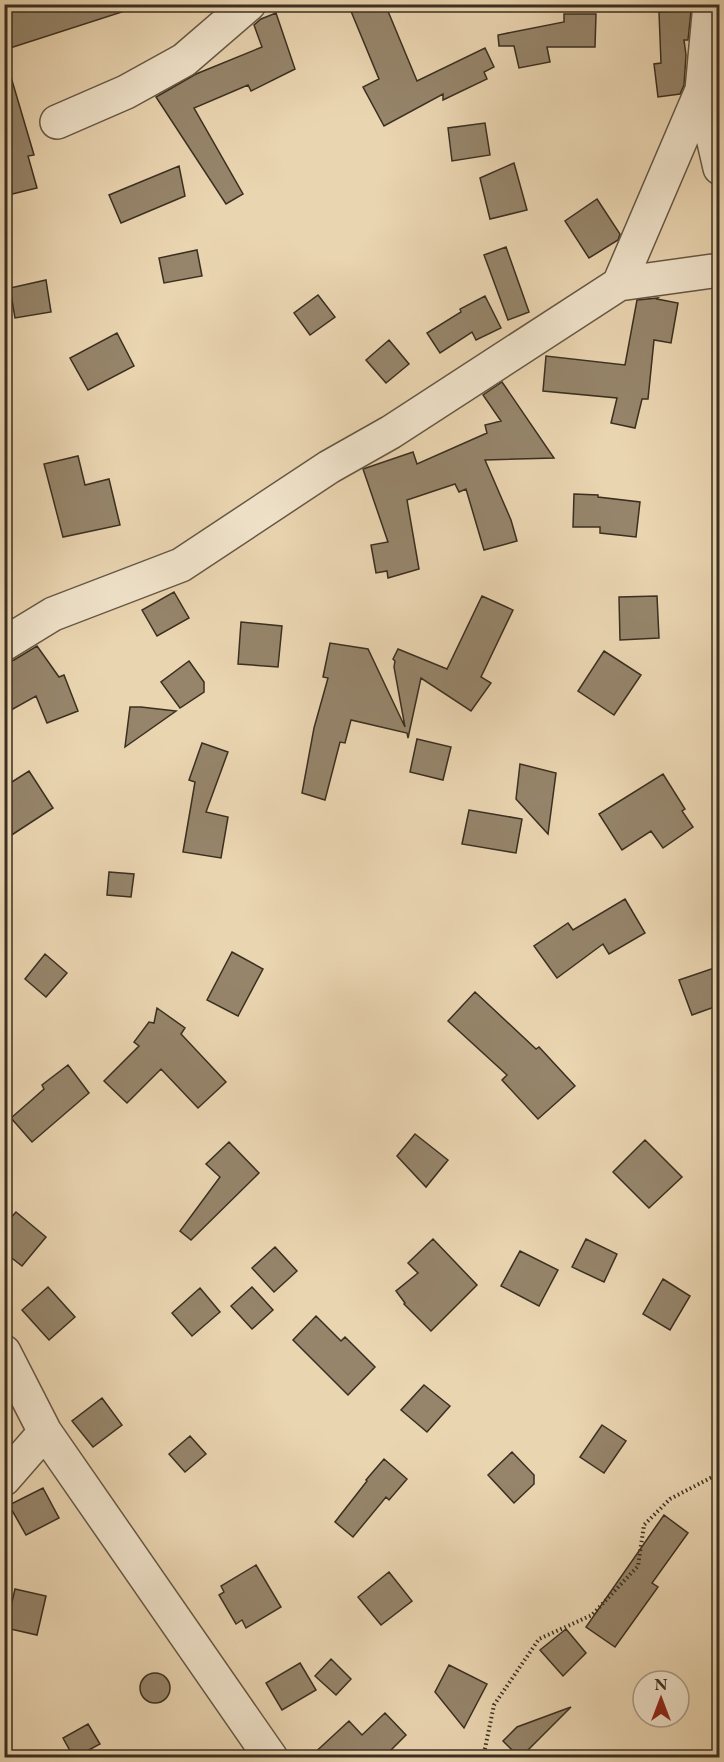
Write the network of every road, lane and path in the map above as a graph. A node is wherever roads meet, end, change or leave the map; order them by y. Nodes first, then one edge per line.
1 (249, 4) edge
2 (710, 4) edge
3 (702, 90) junction
4 (57, 122) dead end
5 (720, 168) edge
6 (720, 270) edge
7 (619, 284) junction
8 (4, 644) edge
9 (4, 1352) edge
10 (45, 1432) junction
11 (720, 1473) edge
12 (4, 1479) edge
13 (271, 1758) edge
14 (483, 1758) edge

1 - 4 street
2 - 3 street
3 - 5 street
3 - 7 street
6 - 7 street
7 - 8 street
9 - 10 street
10 - 12 street
10 - 13 street
11 - 14 path

